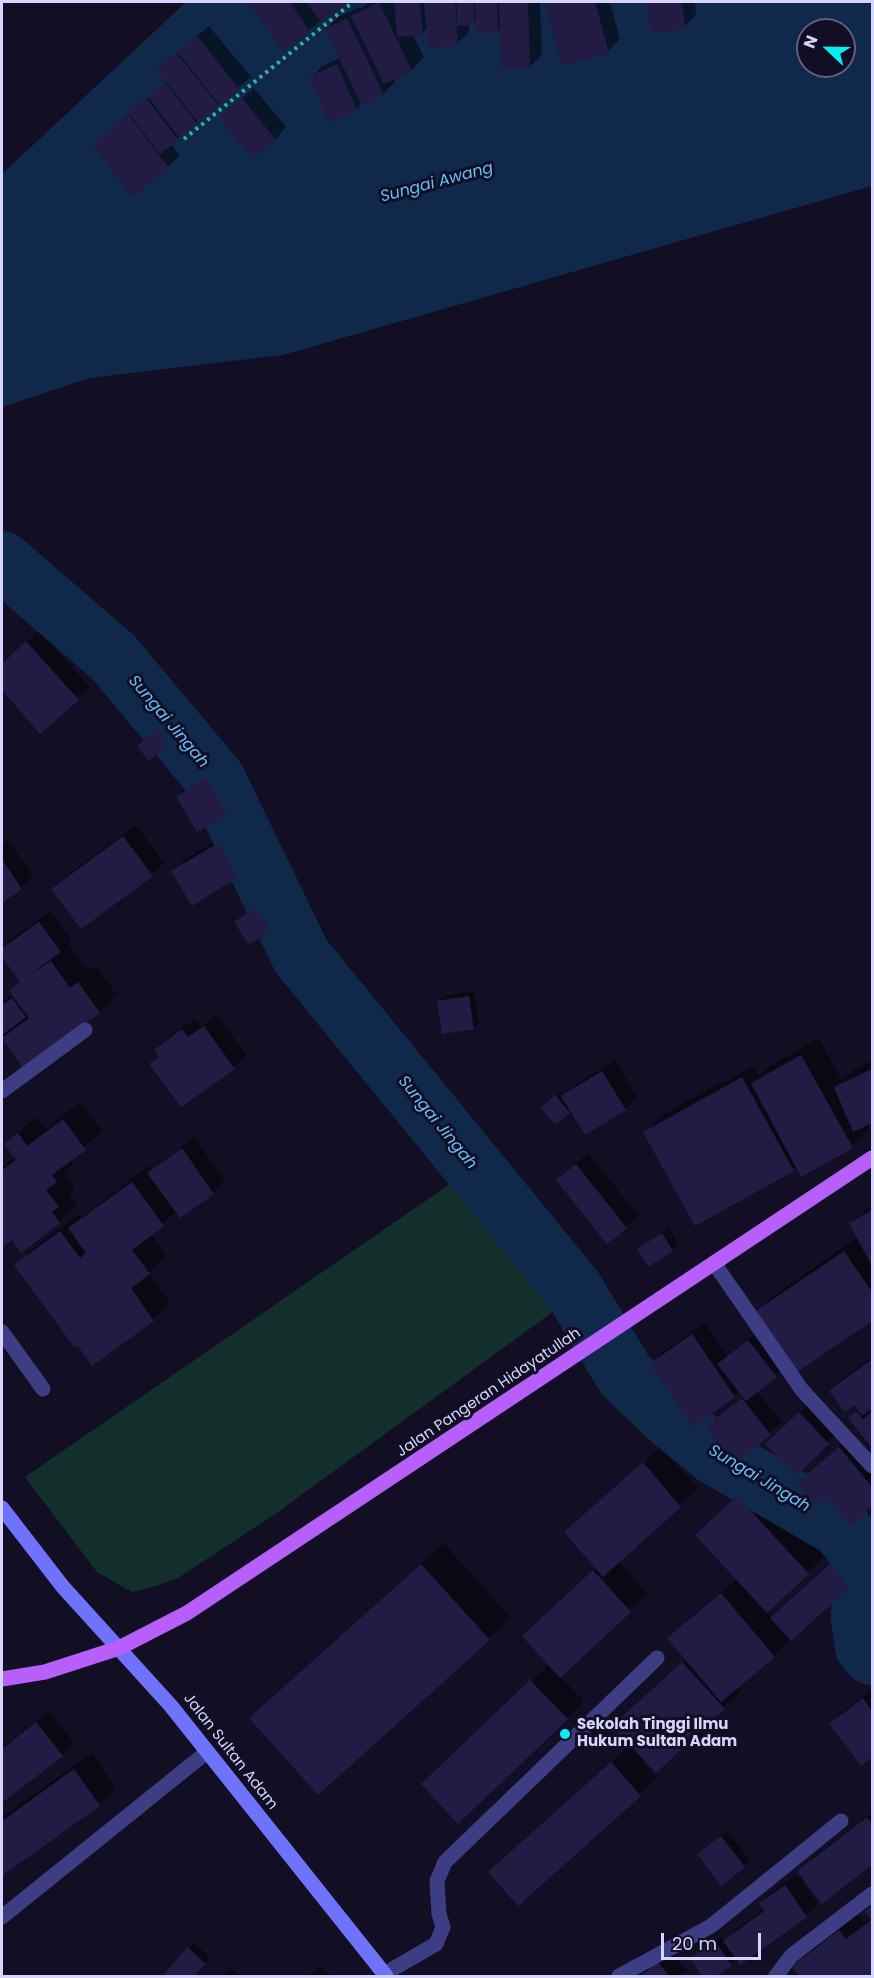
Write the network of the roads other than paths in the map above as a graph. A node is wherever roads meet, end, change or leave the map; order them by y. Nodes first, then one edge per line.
1 (85, 1030) dead end
2 (2, 1091) edge
3 (873, 1158) edge
4 (714, 1263) junction
5 (2, 1332) edge
6 (43, 1389) dead end
7 (873, 1466) edge
8 (2, 1508) edge
9 (119, 1648) junction
10 (657, 1658) dead end
11 (2, 1679) edge
12 (207, 1752) junction
13 (841, 1821) dead end
14 (873, 1894) edge
15 (2, 1917) edge
16 (385, 1975) edge
17 (619, 1977) edge
18 (776, 1977) edge

1 - 2 lane
3 - 4 main road, Jalan Pangeran Hidayatullah
4 - 7 lane
4 - 9 main road, Jalan Pangeran Hidayatullah
5 - 6 lane
8 - 9 main road, Jalan Sultan Adam
9 - 11 main road
9 - 12 main road, Jalan Sultan Adam
10 - 16 lane
12 - 15 lane
12 - 16 main road, Jalan Sultan Adam
13 - 17 lane
14 - 18 lane

